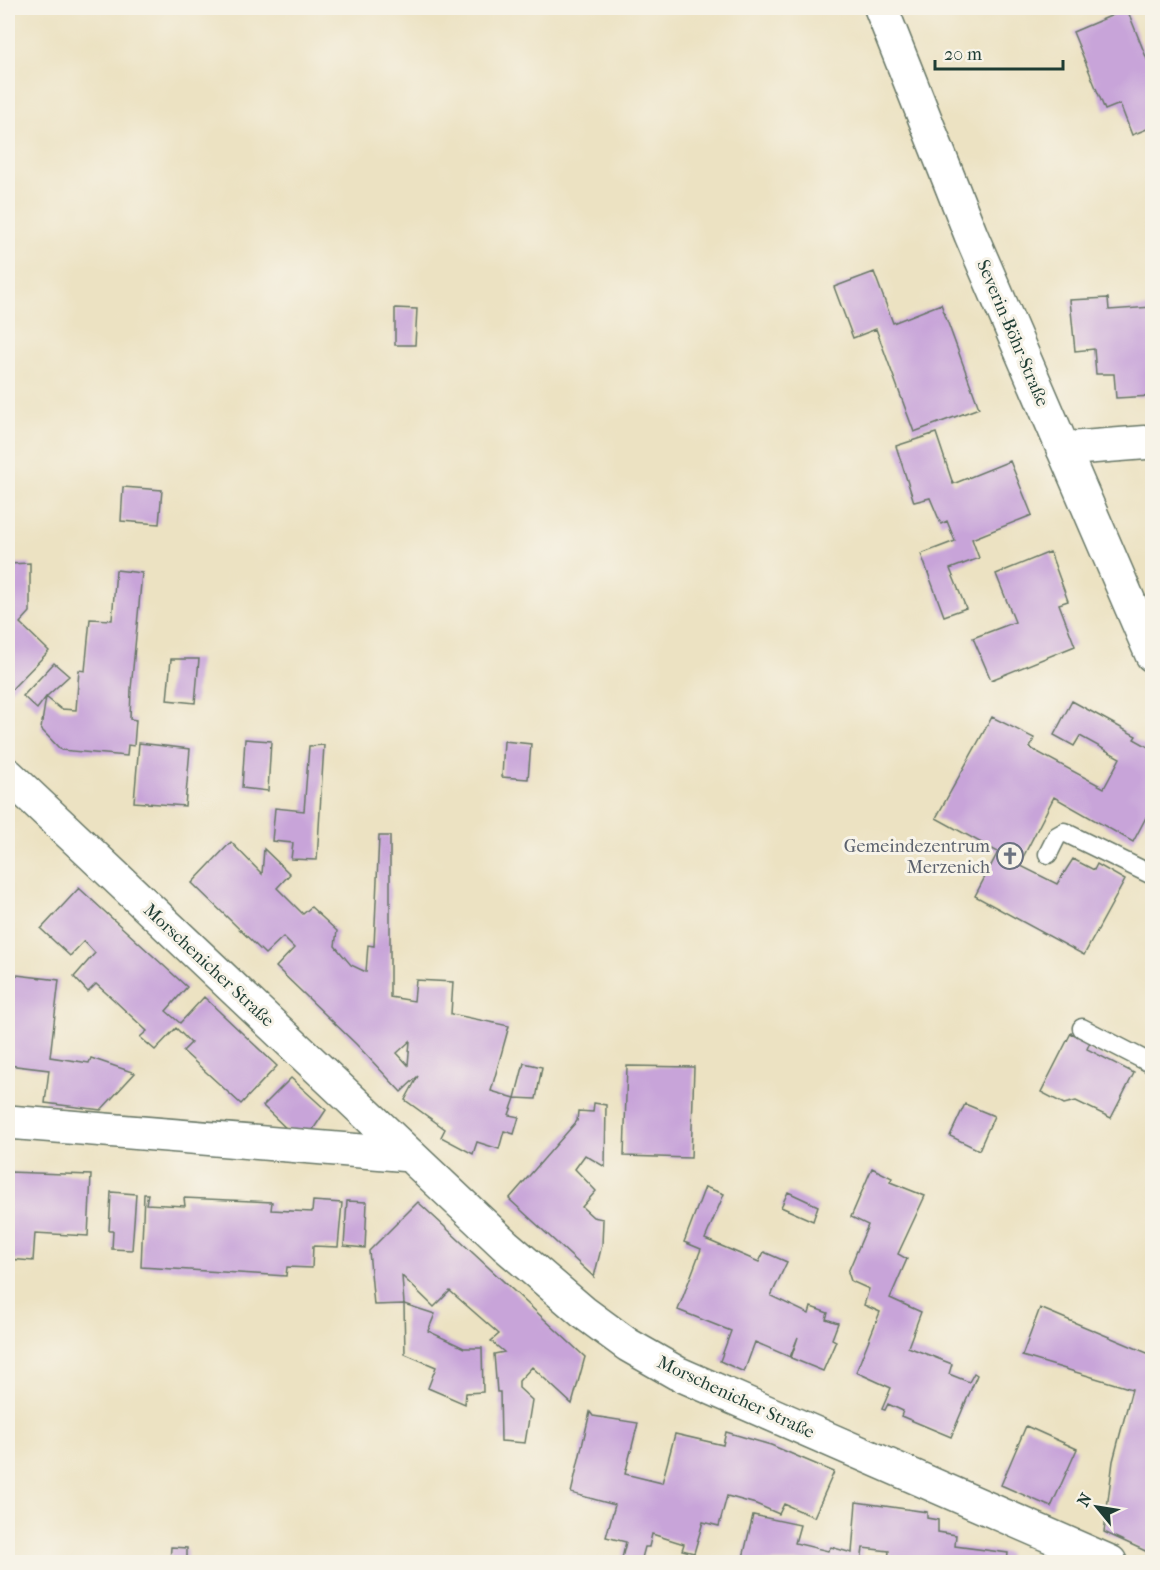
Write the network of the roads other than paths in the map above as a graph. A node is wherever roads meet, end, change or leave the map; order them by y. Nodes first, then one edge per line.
1 (881, 8) edge
2 (1152, 442) edge
3 (1063, 449) junction
4 (1152, 655) edge
5 (8, 775) edge
6 (1048, 854) dead end
7 (1152, 875) edge
8 (1082, 1028) dead end
9 (1152, 1064) edge
10 (8, 1122) edge
11 (410, 1155) junction
12 (1110, 1563) edge

1 - 3 street, Severin-Böhr-Straße
2 - 3 street
3 - 4 street, Severin-Böhr-Straße
5 - 11 street, Morschenicher Straße
6 - 7 lane
8 - 9 lane
10 - 11 street
11 - 12 street, Morschenicher Straße

